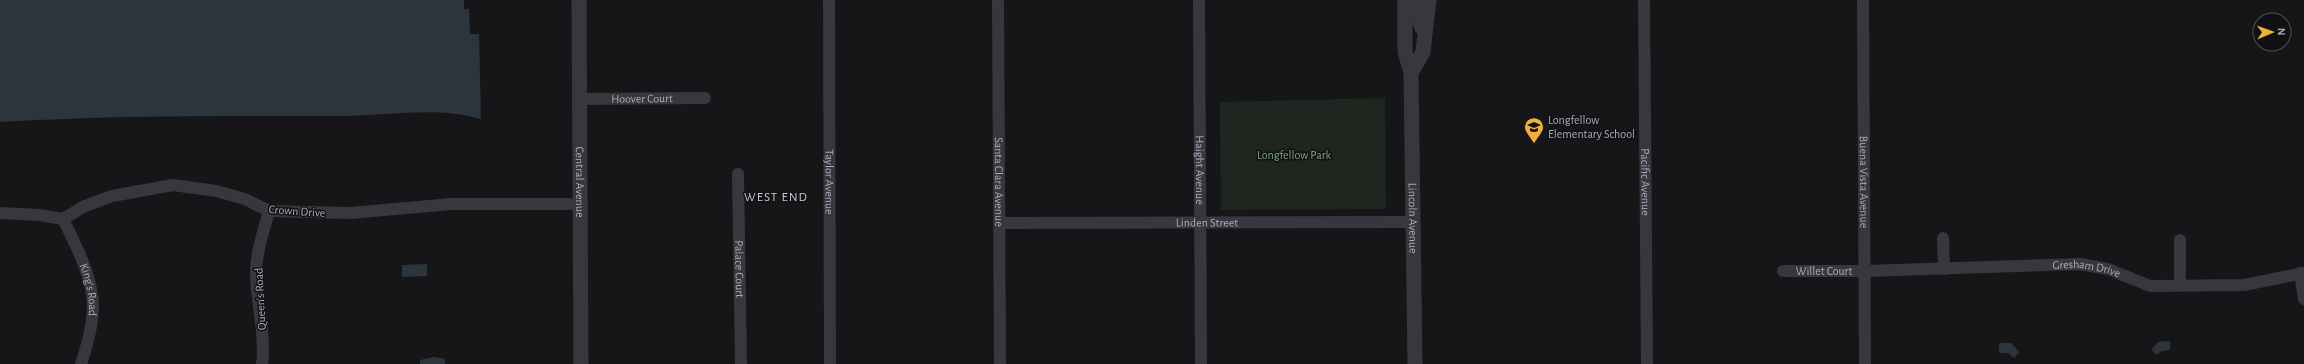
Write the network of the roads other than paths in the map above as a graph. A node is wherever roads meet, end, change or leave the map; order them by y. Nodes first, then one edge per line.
1 (579, 0) edge
2 (828, 0) edge
3 (998, 0) edge
4 (1200, 0) edge
5 (1405, 0) edge
6 (1417, 0) edge
7 (1429, 0) edge
8 (1644, 0) edge
9 (1863, 0) edge
10 (1424, 32) junction
11 (1411, 73) junction
12 (705, 98) dead end
13 (579, 99) junction
14 (738, 174) dead end
15 (580, 204) junction
16 (269, 211) junction
17 (0, 213) edge
18 (63, 219) junction
19 (1200, 222) junction
20 (1414, 222) junction
21 (999, 223) junction
22 (1943, 238) dead end
23 (2180, 240) dead end
24 (1944, 269) junction
25 (1783, 271) dead end
26 (1865, 271) junction
27 (2302, 273) edge
28 (2180, 286) junction
29 (2304, 299) edge
30 (81, 364) edge
31 (262, 364) edge
32 (581, 364) edge
33 (741, 364) edge
34 (830, 364) edge
35 (1000, 364) edge
36 (1201, 364) edge
37 (1415, 364) edge
38 (1647, 364) edge
39 (1865, 364) edge

1 - 13 street, Central Avenue
2 - 34 street, Taylor Avenue
3 - 21 street, Santa Clara Avenue
4 - 19 street, Haight Avenue
5 - 11 street, Lincoln Avenue
6 - 10 street
7 - 10 street
8 - 38 street, Pacific Avenue
9 - 26 street, Buena Vista Avenue
10 - 11 street
11 - 20 street, Lincoln Avenue
12 - 13 street, Hoover Court
13 - 15 street, Central Avenue
14 - 33 street, Palace Court
15 - 16 street, Crown Drive
15 - 32 street, Central Avenue
16 - 18 street, Crown Drive
16 - 31 street, Queen's Road
17 - 18 street
18 - 30 street, King's Road
19 - 20 street, Linden Street
19 - 21 street, Linden Street
19 - 36 street, Haight Avenue
20 - 37 street, Lincoln Avenue
21 - 35 street, Santa Clara Avenue
22 - 24 street
23 - 28 street
24 - 26 street, Gresham Drive
24 - 28 street, Gresham Drive
25 - 26 street, Willet Court
26 - 39 street, Buena Vista Avenue
27 - 28 street, Gresham Drive
27 - 29 street

